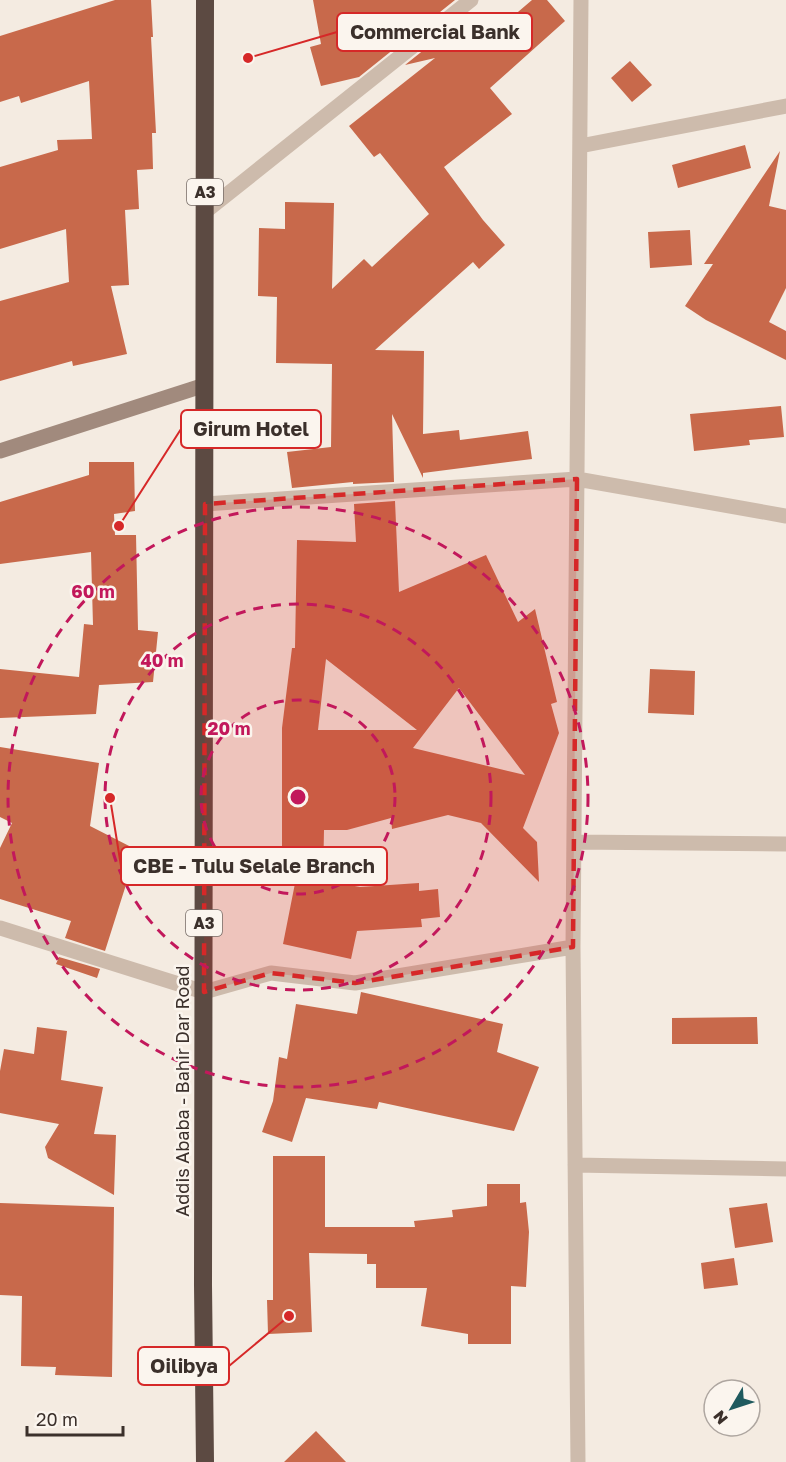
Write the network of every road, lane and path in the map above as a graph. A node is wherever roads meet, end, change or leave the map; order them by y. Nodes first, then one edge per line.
1 (206, 0) edge
2 (471, 0) edge
3 (581, 0) edge
4 (786, 106) edge
5 (580, 146) junction
6 (205, 212) junction
7 (205, 385) junction
8 (0, 451) edge
9 (578, 479) junction
10 (205, 504) junction
11 (786, 516) edge
12 (574, 842) junction
13 (786, 844) edge
14 (0, 928) edge
15 (573, 947) junction
16 (204, 992) junction
17 (575, 1165) junction
18 (786, 1169) edge
19 (205, 1462) edge
20 (578, 1462) edge

1 - 6 highway, Addis Ababa - Bahir Dar Road / A3
2 - 6 street
3 - 5 street
4 - 5 street
5 - 9 street
6 - 7 highway, Addis Ababa - Bahir Dar Road / A3
7 - 8 street
7 - 10 highway, Addis Ababa - Bahir Dar Road / A3
9 - 10 street
9 - 11 street
9 - 12 street
10 - 16 highway, Addis Ababa - Bahir Dar Road / A3
12 - 13 street
12 - 15 street
14 - 16 street
15 - 16 street
15 - 17 street
16 - 19 highway, Addis Ababa - Bahir Dar Road / A3
17 - 18 street
17 - 20 street

